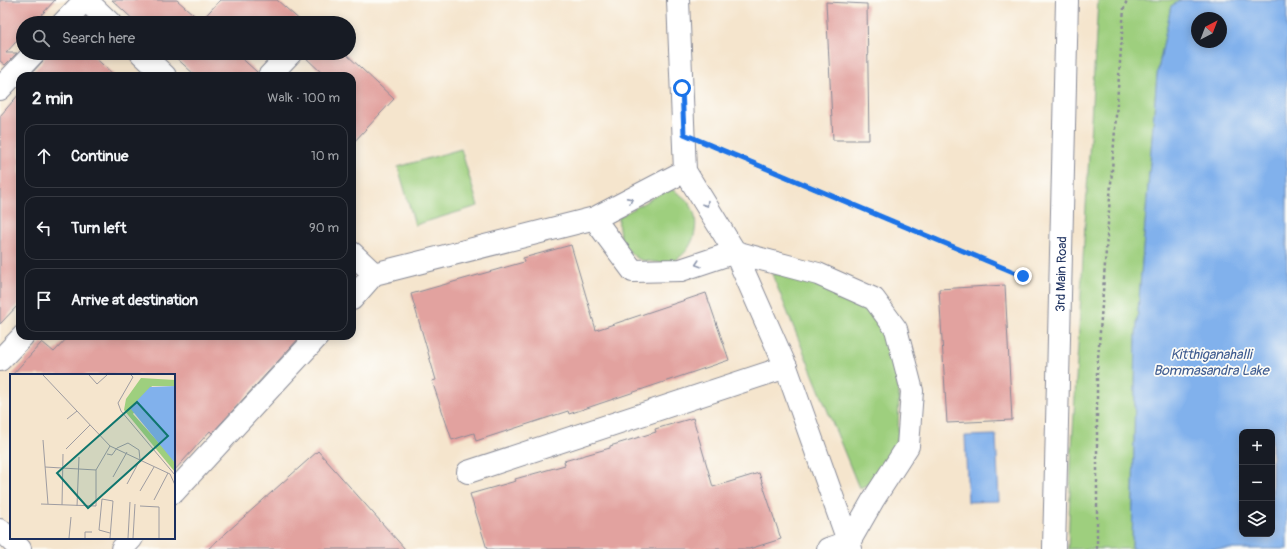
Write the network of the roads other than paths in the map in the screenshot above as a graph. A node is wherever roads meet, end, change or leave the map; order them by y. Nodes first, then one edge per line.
1 (85, 0) edge
2 (678, 0) edge
3 (1067, 0) edge
4 (70, 16) edge
5 (102, 16) edge
6 (27, 60) edge
7 (148, 60) edge
8 (284, 60) edge
9 (16, 72) edge
10 (16, 72) edge
11 (161, 72) edge
12 (273, 72) edge
13 (0, 89) edge
14 (685, 171) junction
15 (595, 218) junction
16 (736, 252) junction
17 (356, 257) edge
18 (374, 274) junction
19 (356, 294) edge
20 (18, 340) edge
21 (314, 340) edge
22 (0, 360) edge
23 (786, 368) junction
24 (468, 472) dead end
25 (175, 491) edge
26 (0, 530) edge
27 (131, 539) edge
28 (850, 546) edge
29 (20, 549) edge
30 (122, 549) edge
31 (828, 549) edge
32 (1054, 549) edge

1 - 4 street
1 - 5 street
2 - 14 street
3 - 32 street, 3rd Main Road
6 - 9 street
7 - 11 street
8 - 12 street
10 - 13 street
15 -> 14 street
14 -> 16 street
16 -> 15 street
15 - 18 street
16 - 23 street
16 - 28 street
17 - 18 street
18 - 19 street
20 - 22 street
21 - 25 street
23 - 24 street
23 - 28 street
26 - 29 street
27 - 30 street
28 - 31 street

